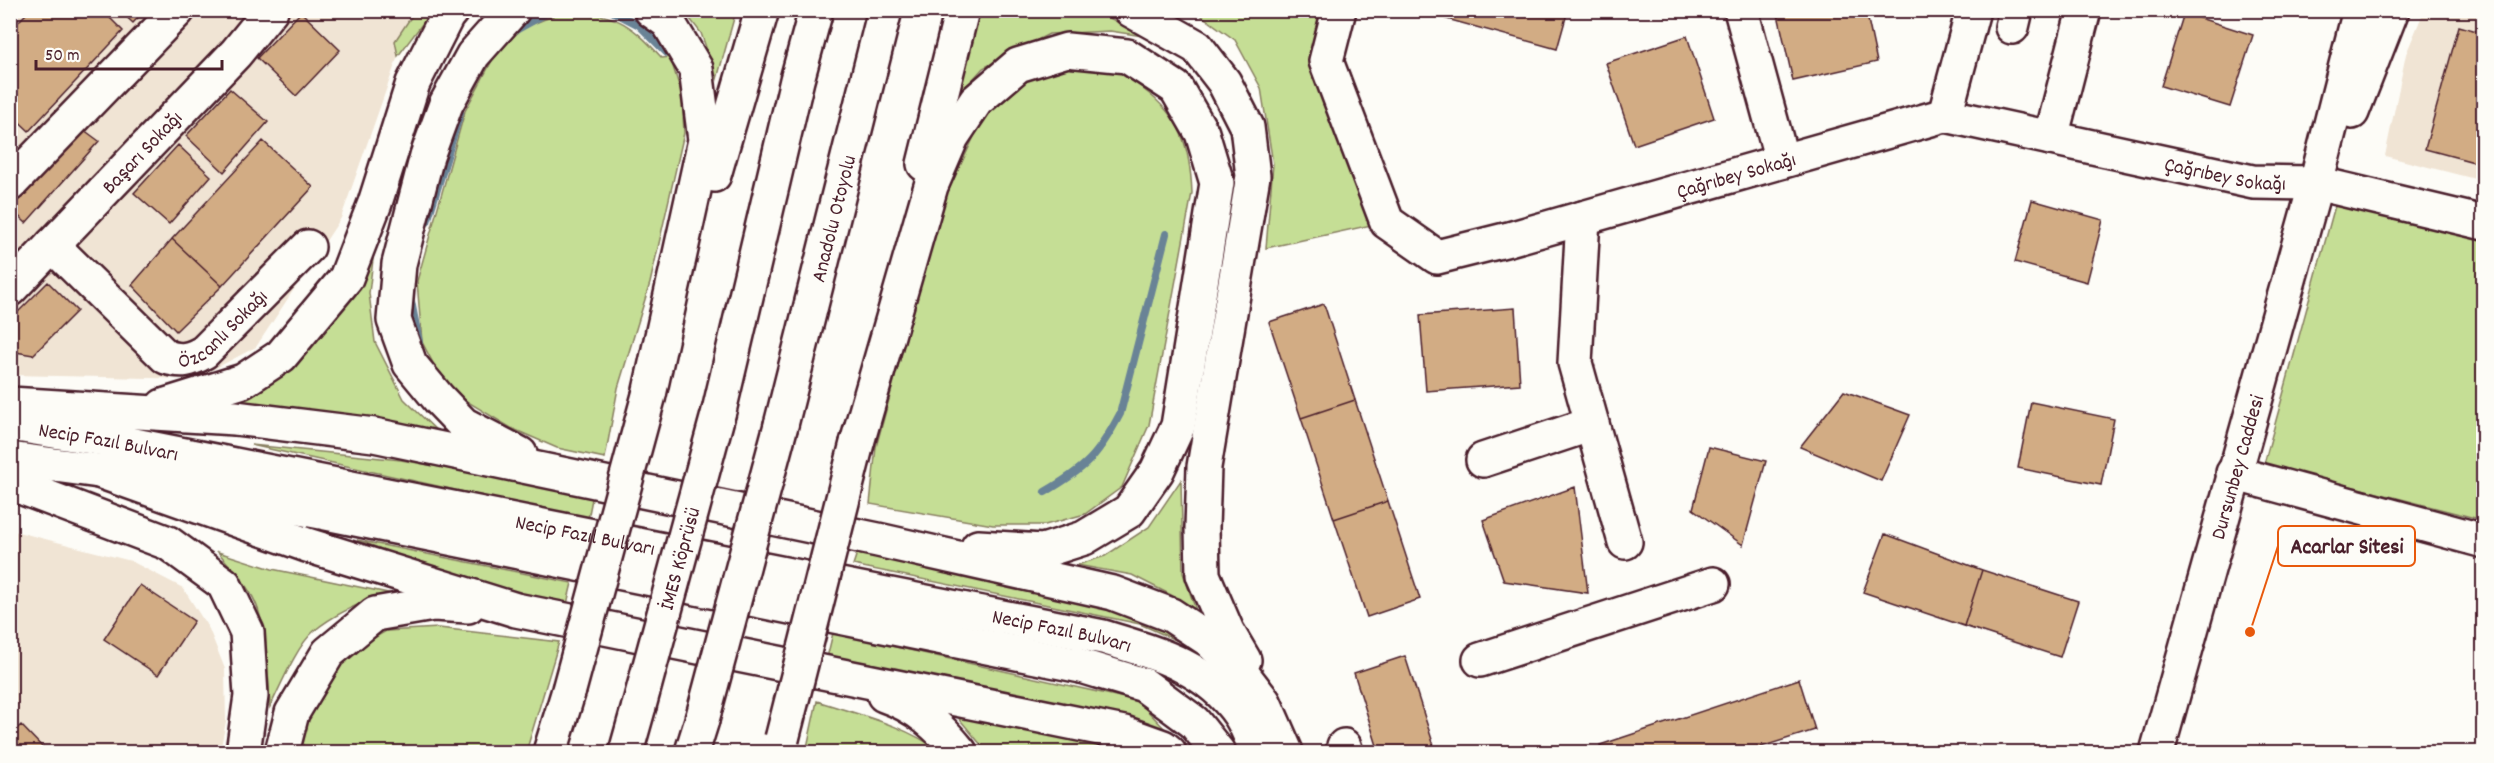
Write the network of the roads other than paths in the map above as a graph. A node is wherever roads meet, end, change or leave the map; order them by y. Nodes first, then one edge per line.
1 (178, 10) edge
2 (271, 10) edge
3 (453, 10) edge
4 (513, 10) edge
5 (651, 10) edge
6 (762, 10) edge
7 (816, 10) edge
8 (885, 10) edge
9 (962, 10) edge
10 (1131, 10) edge
11 (1339, 10) edge
12 (1741, 10) edge
13 (1973, 10) edge
14 (2084, 10) edge
15 (2360, 10) edge
16 (2392, 10) edge
17 (1945, 115) junction
18 (2051, 138) junction
19 (1782, 161) junction
20 (2316, 183) junction
21 (10, 184) edge
22 (1583, 218) junction
23 (2484, 223) edge
24 (52, 245) junction
25 (308, 247) dead end
26 (10, 289) edge
27 (649, 395) junction
28 (18, 411) edge
29 (1592, 424) junction
30 (857, 443) junction
31 (10, 459) edge
32 (1483, 460) dead end
33 (99, 471) junction
34 (2233, 473) junction
35 (574, 478) junction
36 (10, 483) edge
37 (878, 540) junction
38 (2484, 541) edge
39 (1625, 542) dead end
40 (1713, 584) dead end
41 (516, 610) junction
42 (1480, 660) dead end
43 (815, 671) junction
44 (569, 690) junction
45 (780, 748) edge
46 (243, 753) edge
47 (282, 753) edge
48 (550, 753) edge
49 (555, 753) edge
50 (626, 753) edge
51 (692, 753) edge
52 (960, 753) edge
53 (1169, 753) edge
54 (1218, 753) edge
55 (1257, 753) edge
56 (1288, 753) edge
57 (2157, 753) edge

1 - 21 main road
2 - 24 main road, Başarı Sokağı
3 - 28 main road
4 - 35 main road
5 - 27 main road
6 - 27 main road
7 - 50 main road, İMES Köprüsü, bridge
8 - 51 main road, Anadolu Otoyolu, bridge
9 - 30 main road
10 - 56 main road
11 - 22 main road, Çağrıbey Sokağı
12 - 19 main road
13 - 17 main road
14 - 18 main road
15 - 20 main road, Dursunbey Caddesi
16 - 20 main road, Dursunbey Caddesi
17 - 18 main road, Çağrıbey Sokağı
17 - 19 main road, Çağrıbey Sokağı
18 - 20 main road, Çağrıbey Sokağı
19 - 22 main road, Çağrıbey Sokağı
20 - 23 main road, Çağrıbey Sokağı
20 - 34 main road, Dursunbey Caddesi
22 - 29 main road
24 - 25 main road, Özcanlı Sokağı
24 - 26 main road, Başarı Sokağı
27 - 44 main road, bridge
28 - 35 main road
28 - 55 main road, Necip Fazıl Bulvarı
29 - 32 main road
29 - 39 main road
30 - 37 main road
30 - 45 main road, bridge
31 - 33 main road, Necip Fazıl Bulvarı
33 - 41 main road
33 - 54 main road, Necip Fazıl Bulvarı
34 - 38 main road
34 - 57 main road, Dursunbey Caddesi
35 - 37 main road
36 - 46 main road
37 - 56 main road
40 - 42 main road
41 - 43 main road
41 - 47 main road
43 - 52 main road
43 - 53 main road
44 - 48 main road
44 - 49 main road

